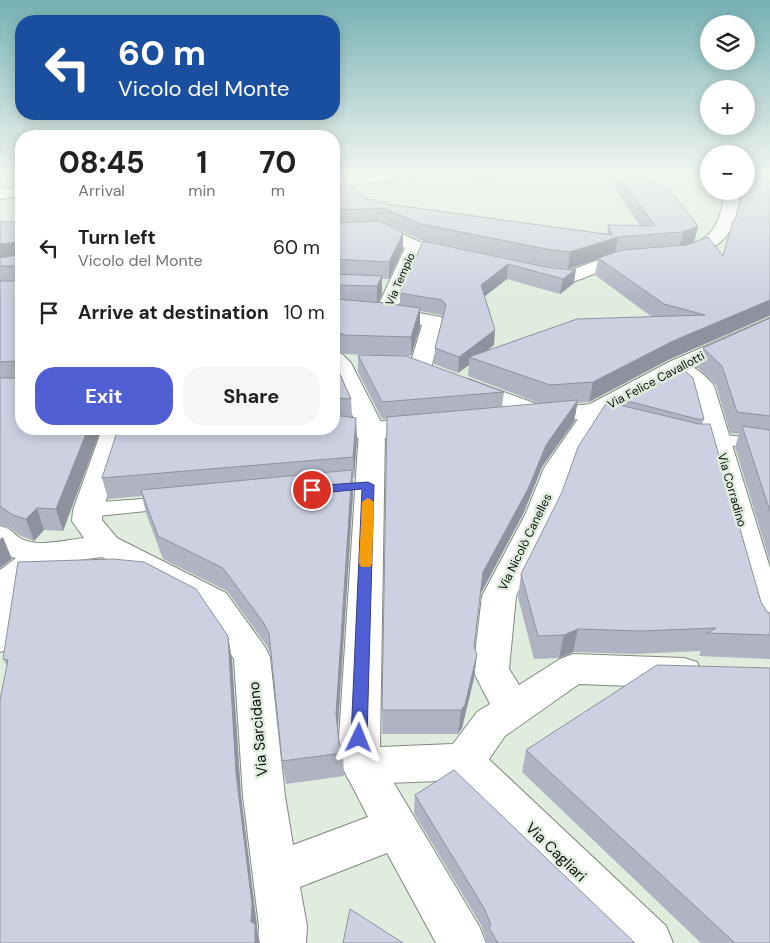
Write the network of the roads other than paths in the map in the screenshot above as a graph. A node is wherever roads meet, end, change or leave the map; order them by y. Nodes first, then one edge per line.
1 (728, 216) edge
2 (340, 232) edge
3 (415, 246) junction
4 (473, 258) edge
5 (527, 270) edge
6 (340, 310) edge
7 (384, 313) junction
8 (770, 324) edge
9 (345, 361) edge
10 (677, 367) junction
11 (544, 415) junction
12 (604, 415) junction
13 (500, 419) edge
14 (448, 424) edge
15 (340, 428) edge
16 (372, 430) junction
17 (113, 435) edge
18 (705, 438) junction
19 (770, 445) edge
20 (184, 501) edge
21 (88, 516) junction
22 (0, 536) edge
23 (106, 546) junction
24 (43, 554) junction
25 (770, 624) edge
26 (0, 638) edge
27 (711, 674) edge
28 (513, 710) junction
29 (464, 762) junction
30 (362, 766) junction
31 (396, 828) junction
32 (276, 874) junction
33 (283, 935) edge
34 (462, 943) edge
35 (649, 943) edge

1 - 5 street
2 - 3 street
3 - 4 street
3 - 7 street, Via Tempio
6 - 7 street
7 - 11 street
8 - 10 street, Via Felice Cavallotti
9 - 16 street
10 - 12 street, Via Felice Cavallotti
10 - 18 street, Via Corradino
11 - 12 street
11 - 13 street
12 - 28 street, Via Nicolò Canelles
14 - 16 street
15 - 16 street
16 - 30 street
17 - 21 street
18 - 19 lane
18 - 25 street, Via Corradino
20 - 21 lane
21 - 23 street
22 - 24 street
23 - 24 street
23 - 32 street, Via Sarcidano
24 - 26 street
27 - 28 street
28 - 29 street
29 - 30 street
29 - 35 street, Via Cagliari
30 - 31 street
31 - 32 street
31 - 34 street
32 - 33 street, Via Sarcidano

